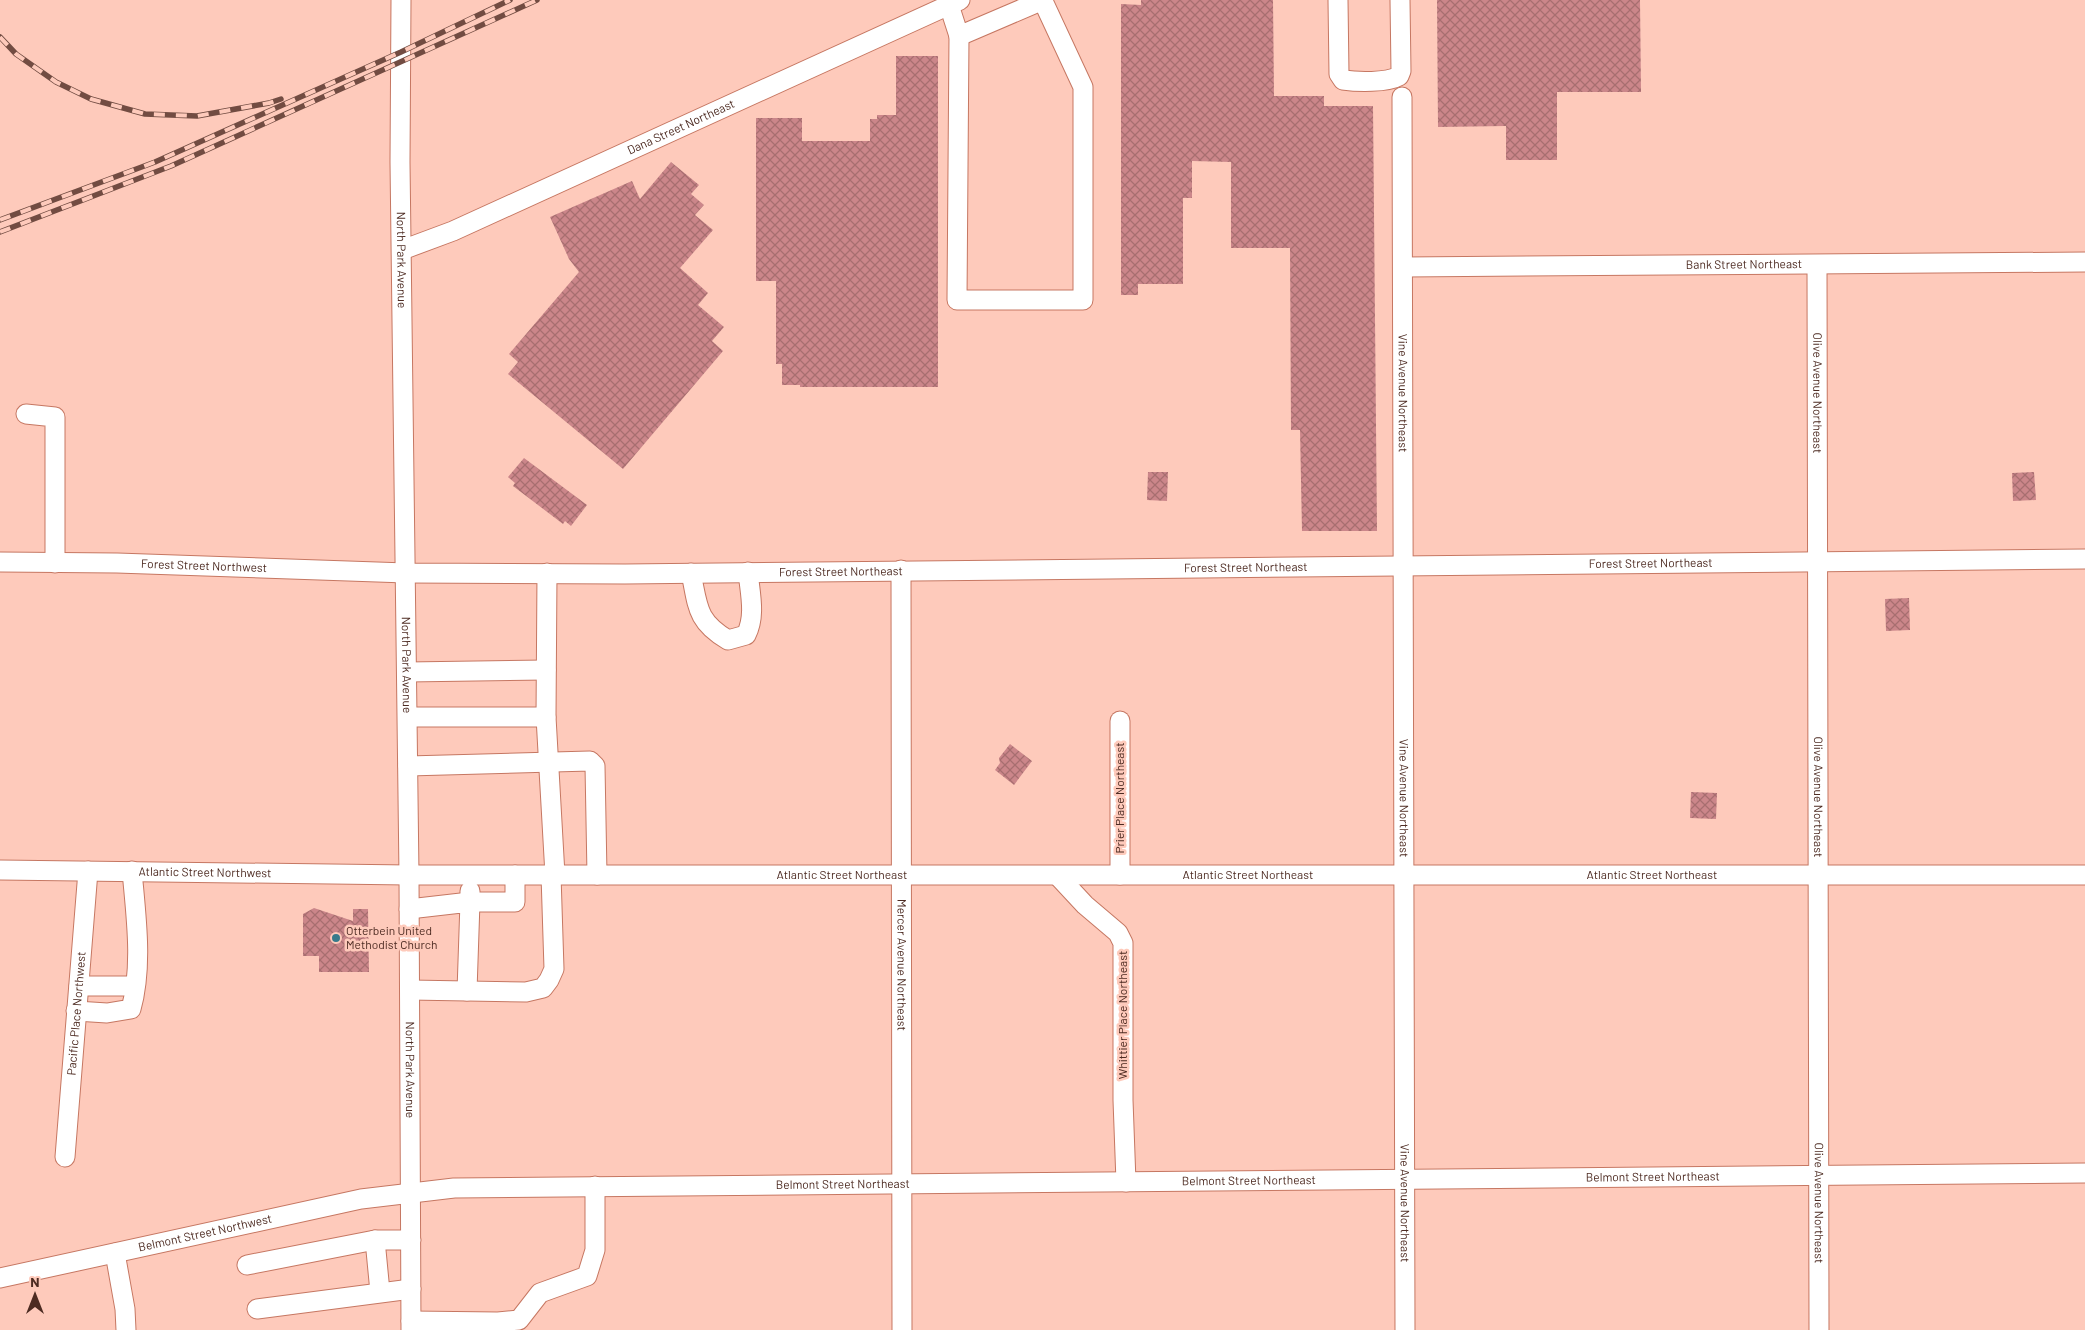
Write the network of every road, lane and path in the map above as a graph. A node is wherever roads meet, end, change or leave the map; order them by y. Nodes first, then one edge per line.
1 (401, 0) edge
2 (1043, 0) edge
3 (1338, 0) edge
4 (1400, 0) edge
5 (954, 2) edge
6 (959, 36) junction
7 (1402, 97) dead end
8 (402, 250) junction
9 (2085, 262) edge
10 (1816, 264) junction
11 (1404, 267) junction
12 (26, 414) dead end
13 (2085, 559) edge
14 (1817, 561) junction
15 (0, 562) edge
16 (55, 563) junction
17 (1403, 565) junction
18 (901, 570) junction
19 (748, 572) junction
20 (406, 573) junction
21 (546, 573) junction
22 (691, 573) junction
23 (546, 670) junction
24 (407, 672) junction
25 (408, 718) junction
26 (546, 718) junction
27 (1120, 720) dead end
28 (550, 763) junction
29 (408, 766) junction
30 (0, 870) edge
31 (88, 871) junction
32 (132, 871) junction
33 (902, 874) junction
34 (409, 875) junction
35 (470, 875) junction
36 (515, 875) junction
37 (553, 875) junction
38 (597, 875) junction
39 (1120, 875) junction
40 (1404, 875) junction
41 (1818, 875) junction
42 (2085, 875) edge
43 (1058, 876) junction
44 (470, 902) junction
45 (409, 909) junction
46 (78, 986) junction
47 (135, 986) junction
48 (410, 990) junction
49 (467, 991) junction
50 (76, 1011) junction
51 (65, 1157) dead end
52 (2085, 1173) edge
53 (1818, 1176) junction
54 (1405, 1179) junction
55 (1126, 1182) junction
56 (902, 1183) junction
57 (595, 1186) junction
58 (411, 1193) junction
59 (375, 1240) junction
60 (411, 1240) junction
61 (115, 1253) junction
62 (247, 1265) dead end
63 (0, 1278) edge
64 (411, 1289) junction
65 (380, 1292) junction
66 (257, 1309) dead end
67 (411, 1326) edge
68 (126, 1330) edge
69 (902, 1330) edge
70 (1405, 1330) edge
71 (1819, 1330) edge

1 - 8 street, North Park Avenue
2 - 6 street
2 - 6 street
3 - 4 street
5 - 6 street
5 - 8 street, Dana Street Northeast
7 - 11 street, Vine Avenue Northeast
8 - 20 street, North Park Avenue
9 - 10 street, Bank Street Northeast
10 - 11 street, Bank Street Northeast
10 - 14 street, Olive Avenue Northeast
11 - 17 street, Vine Avenue Northeast
12 - 16 street
13 - 14 street, Forest Street Northeast
14 - 17 street, Forest Street Northeast
14 - 41 street, Olive Avenue Northeast
15 - 16 street, Forest Street Northwest
16 - 20 street, Forest Street Northwest
17 - 18 street, Forest Street Northeast
17 - 40 street, Vine Avenue Northeast
18 - 19 street, Forest Street Northeast
18 - 33 street, Mercer Avenue Northeast
19 - 22 street, Forest Street Northeast
19 - 22 street
20 - 21 street, Forest Street Northeast
20 - 24 street, North Park Avenue
21 - 22 street, Forest Street Northeast
21 - 23 street
23 - 24 street
23 - 26 street
24 - 25 street, North Park Avenue
25 - 26 street
25 - 29 street, North Park Avenue
26 - 28 street
27 - 39 street, Prier Place Northeast
28 - 29 street
28 - 37 street
28 - 38 street
29 - 34 street, North Park Avenue
30 - 31 street, Atlantic Street Northwest
31 - 32 street, Atlantic Street Northwest
31 - 46 street, Pacific Place Northwest
32 - 34 street, Atlantic Street Northwest
32 - 47 street
33 - 38 street, Atlantic Street Northeast
33 - 43 street, Atlantic Street Northeast
33 - 56 street, Mercer Avenue Northeast
34 - 35 street, Atlantic Street Northeast
34 - 45 street, North Park Avenue
35 - 36 street, Atlantic Street Northeast
35 - 44 street
36 - 37 street, Atlantic Street Northeast
36 - 44 street
37 - 38 street, Atlantic Street Northeast
37 - 49 street
39 - 40 street, Atlantic Street Northeast
39 - 43 street, Atlantic Street Northeast
40 - 41 street, Atlantic Street Northeast
40 - 54 street, Vine Avenue Northeast
41 - 42 street, Atlantic Street Northeast
41 - 53 street, Olive Avenue Northeast
43 - 55 street, Whittier Place Northeast
44 - 45 street
44 - 49 street
45 - 48 street, North Park Avenue
46 - 47 street
46 - 50 street, Pacific Place Northwest
47 - 50 street
48 - 49 street
48 - 58 street, North Park Avenue
50 - 51 street, Pacific Place Northwest
52 - 53 street, Belmont Street Northeast
53 - 54 street, Belmont Street Northeast
53 - 71 street, Olive Avenue Northeast
54 - 55 street, Belmont Street Northeast
54 - 70 street, Vine Avenue Northeast
55 - 56 street, Belmont Street Northeast
56 - 57 street, Belmont Street Northeast
56 - 69 street, Mercer Avenue Northeast
57 - 58 street, Belmont Street Northeast
57 - 67 street
58 - 60 street, North Park Avenue
58 - 61 street, Belmont Street Northwest
59 - 60 street
59 - 62 street
59 - 65 street
60 - 64 street, North Park Avenue
61 - 63 street, Belmont Street Northwest
61 - 68 street
64 - 65 street
64 - 67 street, North Park Avenue
65 - 66 street

